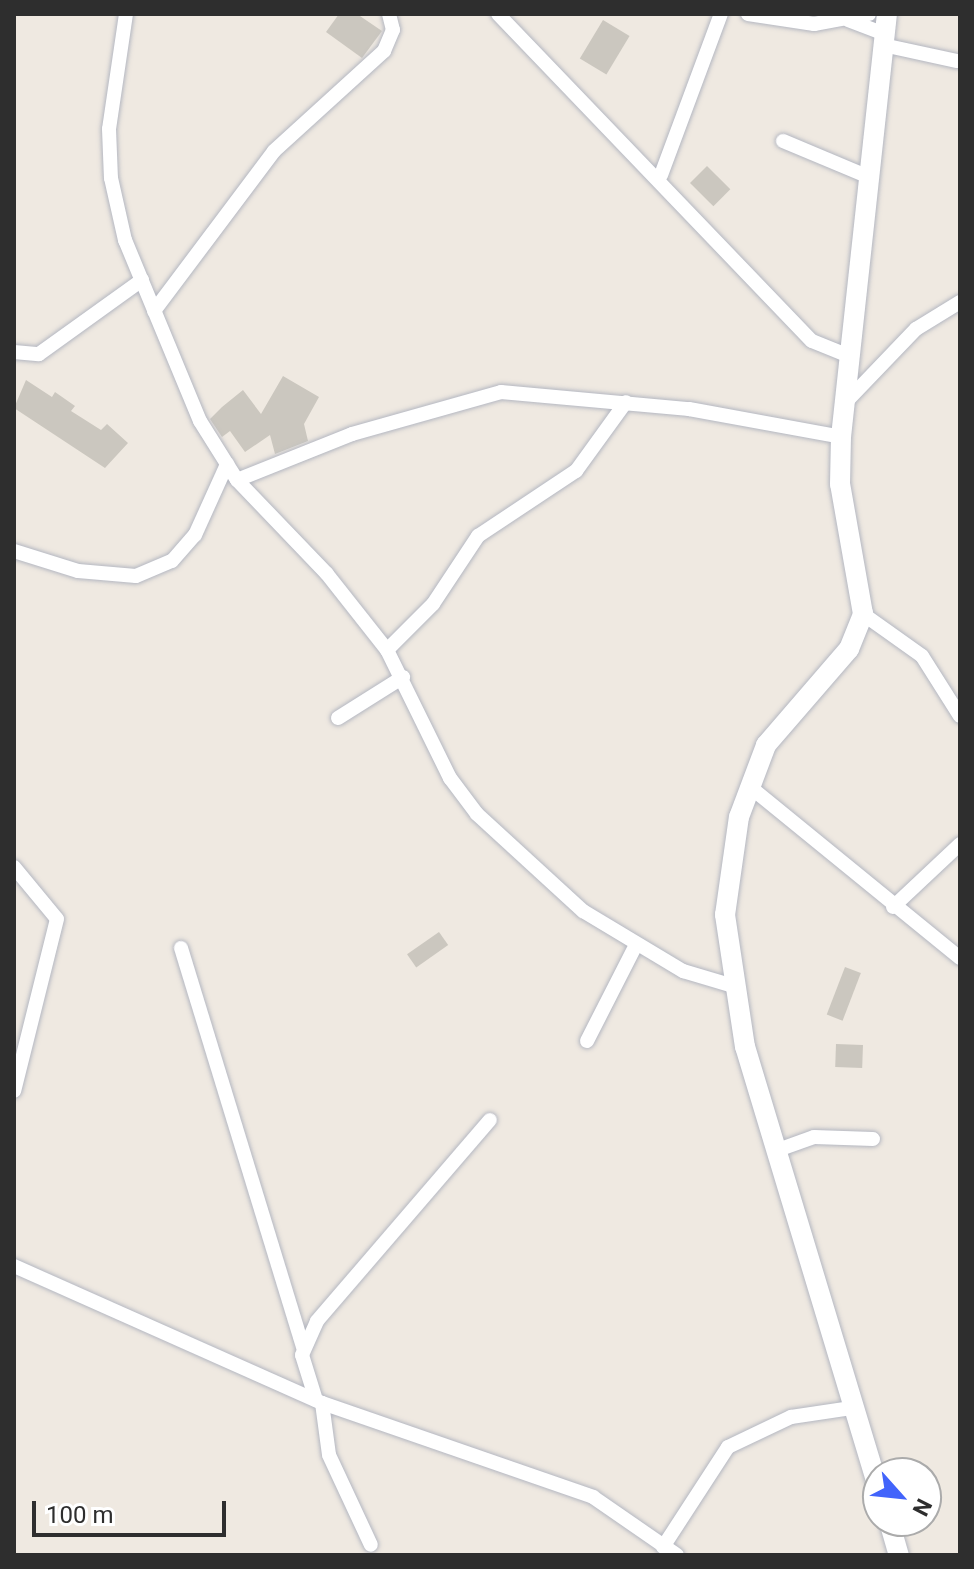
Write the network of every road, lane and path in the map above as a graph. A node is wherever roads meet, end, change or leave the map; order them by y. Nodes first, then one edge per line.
1 (126, 14) edge
2 (389, 14) edge
3 (498, 14) edge
4 (721, 14) edge
5 (748, 14) edge
6 (869, 14) edge
7 (848, 20) junction
8 (885, 31) edge
9 (957, 61) dead end
10 (783, 141) dead end
11 (661, 175) junction
12 (869, 177) junction
13 (142, 280) junction
14 (960, 302) edge
15 (154, 311) junction
16 (14, 352) edge
17 (849, 356) junction
18 (626, 402) junction
19 (844, 404) junction
20 (841, 437) junction
21 (227, 464) junction
22 (237, 480) junction
23 (14, 551) edge
24 (863, 614) junction
25 (387, 650) junction
26 (403, 677) junction
27 (960, 716) edge
28 (338, 718) dead end
29 (749, 786) junction
30 (960, 844) edge
31 (14, 867) edge
32 (893, 907) junction
33 (636, 945) junction
34 (181, 948) dead end
35 (960, 958) edge
36 (730, 985) junction
37 (587, 1041) dead end
38 (14, 1091) edge
39 (490, 1120) dead end
40 (873, 1139) dead end
41 (775, 1151) junction
42 (14, 1266) edge
43 (303, 1347) junction
44 (319, 1402) junction
45 (851, 1408) junction
46 (868, 1457) edge
47 (371, 1545) dead end
48 (670, 1552) edge

1 - 13 street
2 - 15 street
3 - 11 street
4 - 11 street
5 - 7 street
6 - 7 street
7 - 8 street
8 - 9 street
8 - 12 main road
10 - 12 street
11 - 17 street
12 - 17 main road
13 - 15 street
13 - 16 street
14 - 19 street
15 - 21 street
17 - 19 main road
18 - 20 street
18 - 22 street
18 - 25 street
19 - 20 main road
20 - 24 main road
21 - 22 street
21 - 23 street
22 - 25 street
24 - 27 street
24 - 29 main road
25 - 26 street
26 - 28 street
26 - 33 street
29 - 32 street
29 - 36 main road
30 - 32 street
31 - 38 street
32 - 35 street
33 - 36 street
33 - 37 street
34 - 43 street
36 - 41 main road
39 - 43 street
40 - 41 street
41 - 45 main road
42 - 44 street
43 - 44 street
44 - 47 street
44 - 48 street
45 - 46 main road
45 - 48 street

